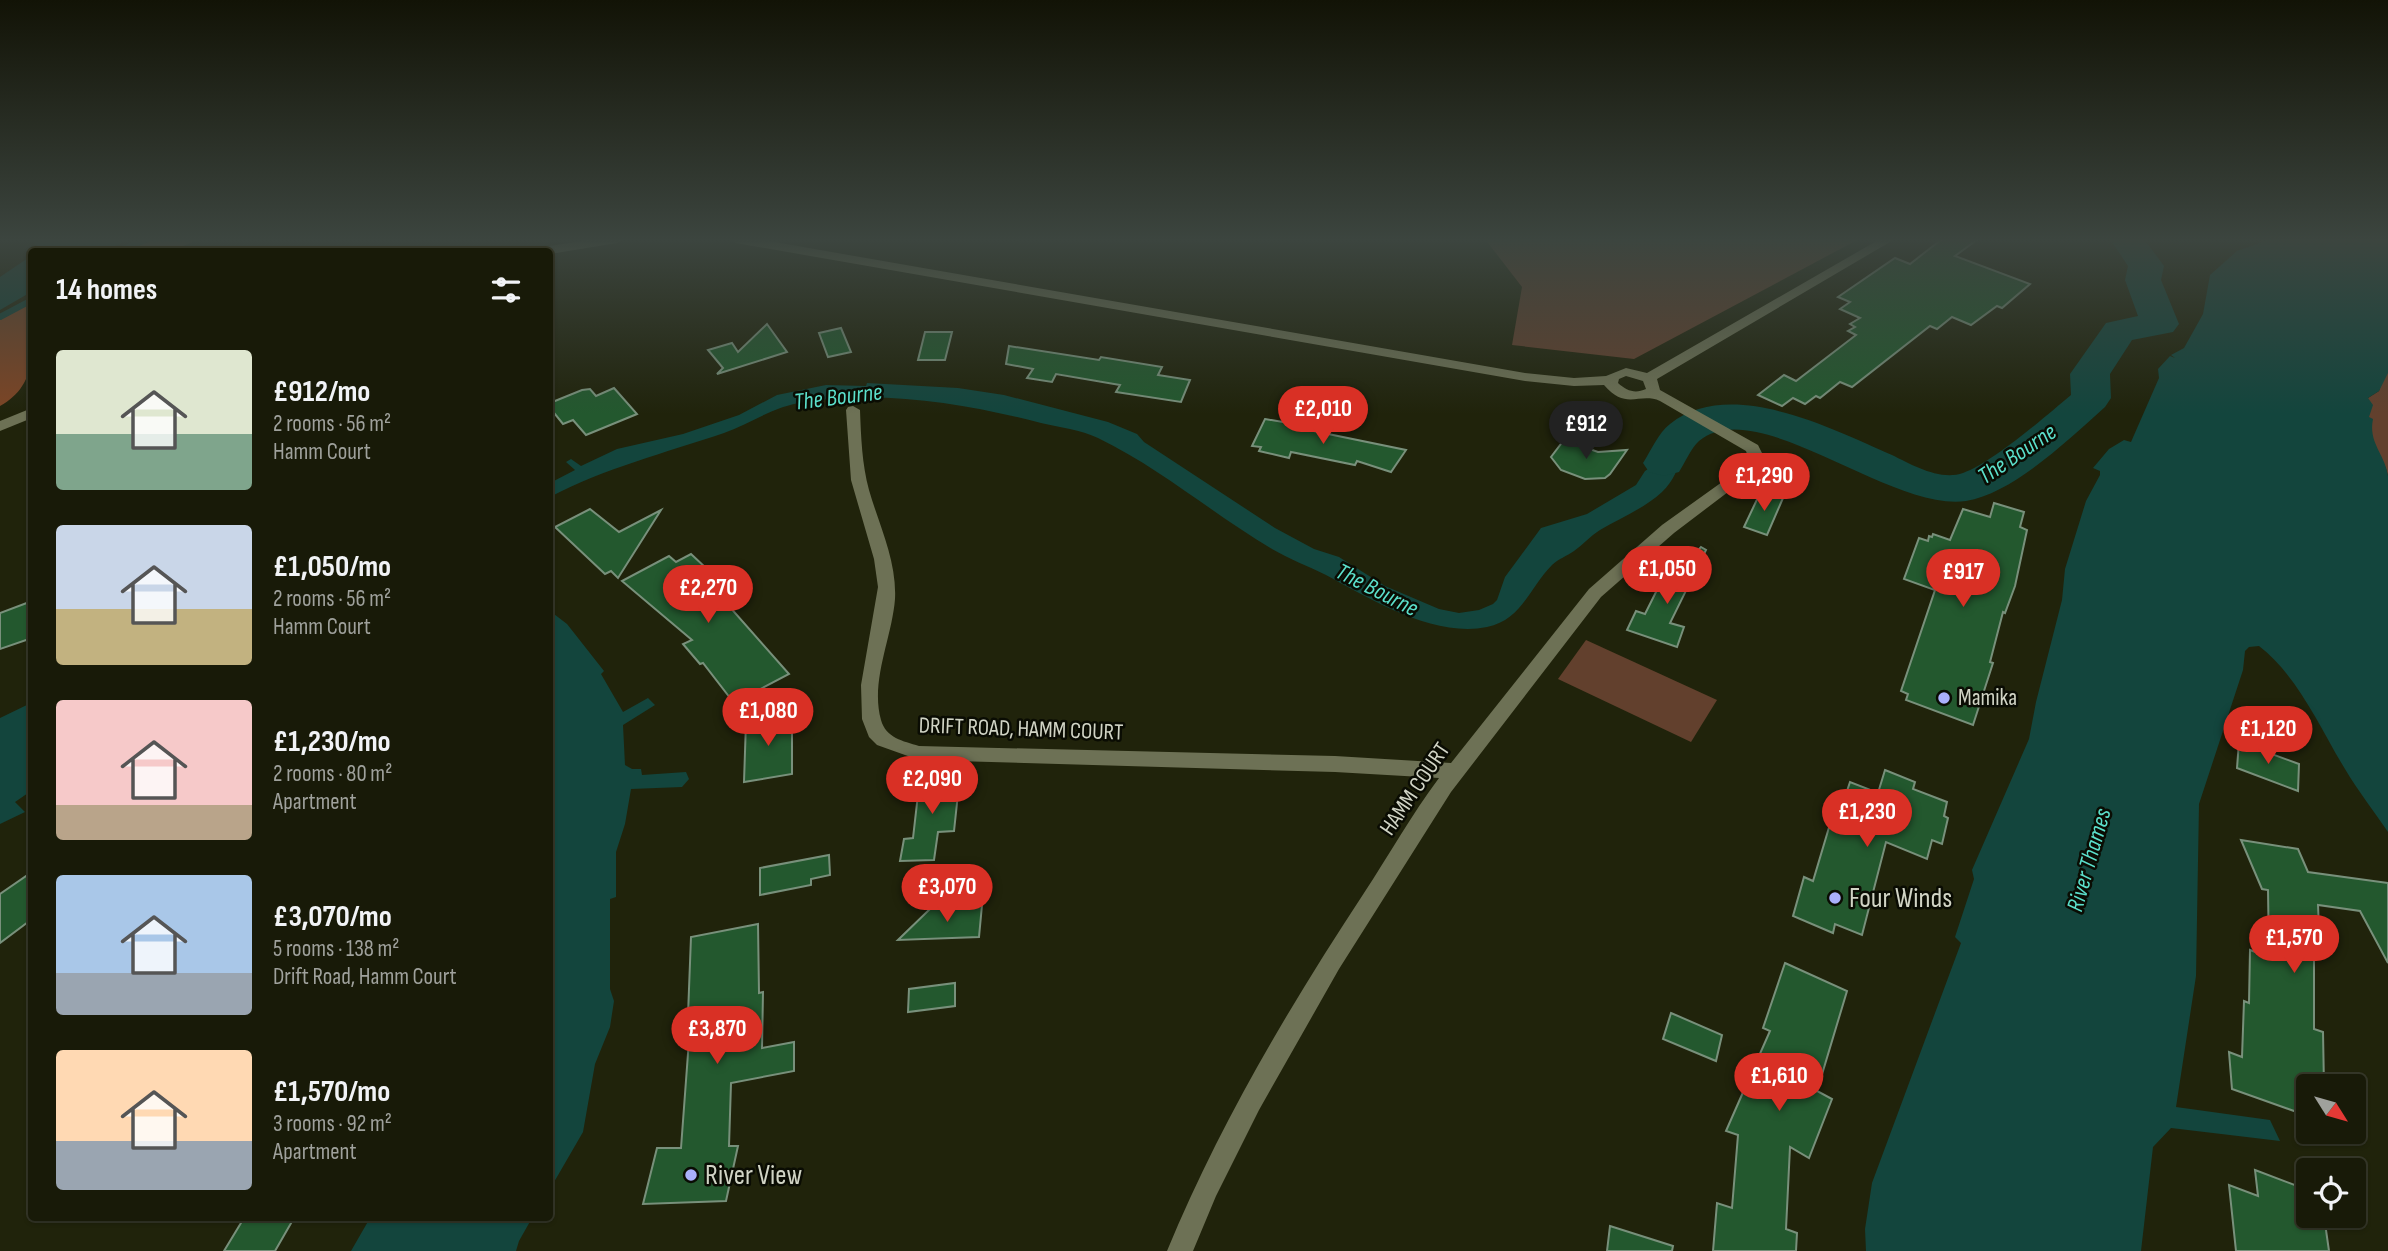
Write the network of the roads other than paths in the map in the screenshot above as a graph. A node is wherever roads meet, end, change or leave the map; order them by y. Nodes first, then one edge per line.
1 (1070, 297) edge
2 (1793, 297) edge
3 (1611, 380) junction
4 (1650, 385) junction
5 (853, 410) dead end
6 (28, 414) edge
7 (0, 427) edge
8 (1455, 771) junction
9 (1180, 1251) edge

1 - 3 street
2 - 4 street
3 - 4 street
3 - 4 street
4 - 8 street, HAMM COURT
5 - 8 street, DRIFT ROAD, HAMM COURT
6 - 7 street
8 - 9 street, HAMM COURT

